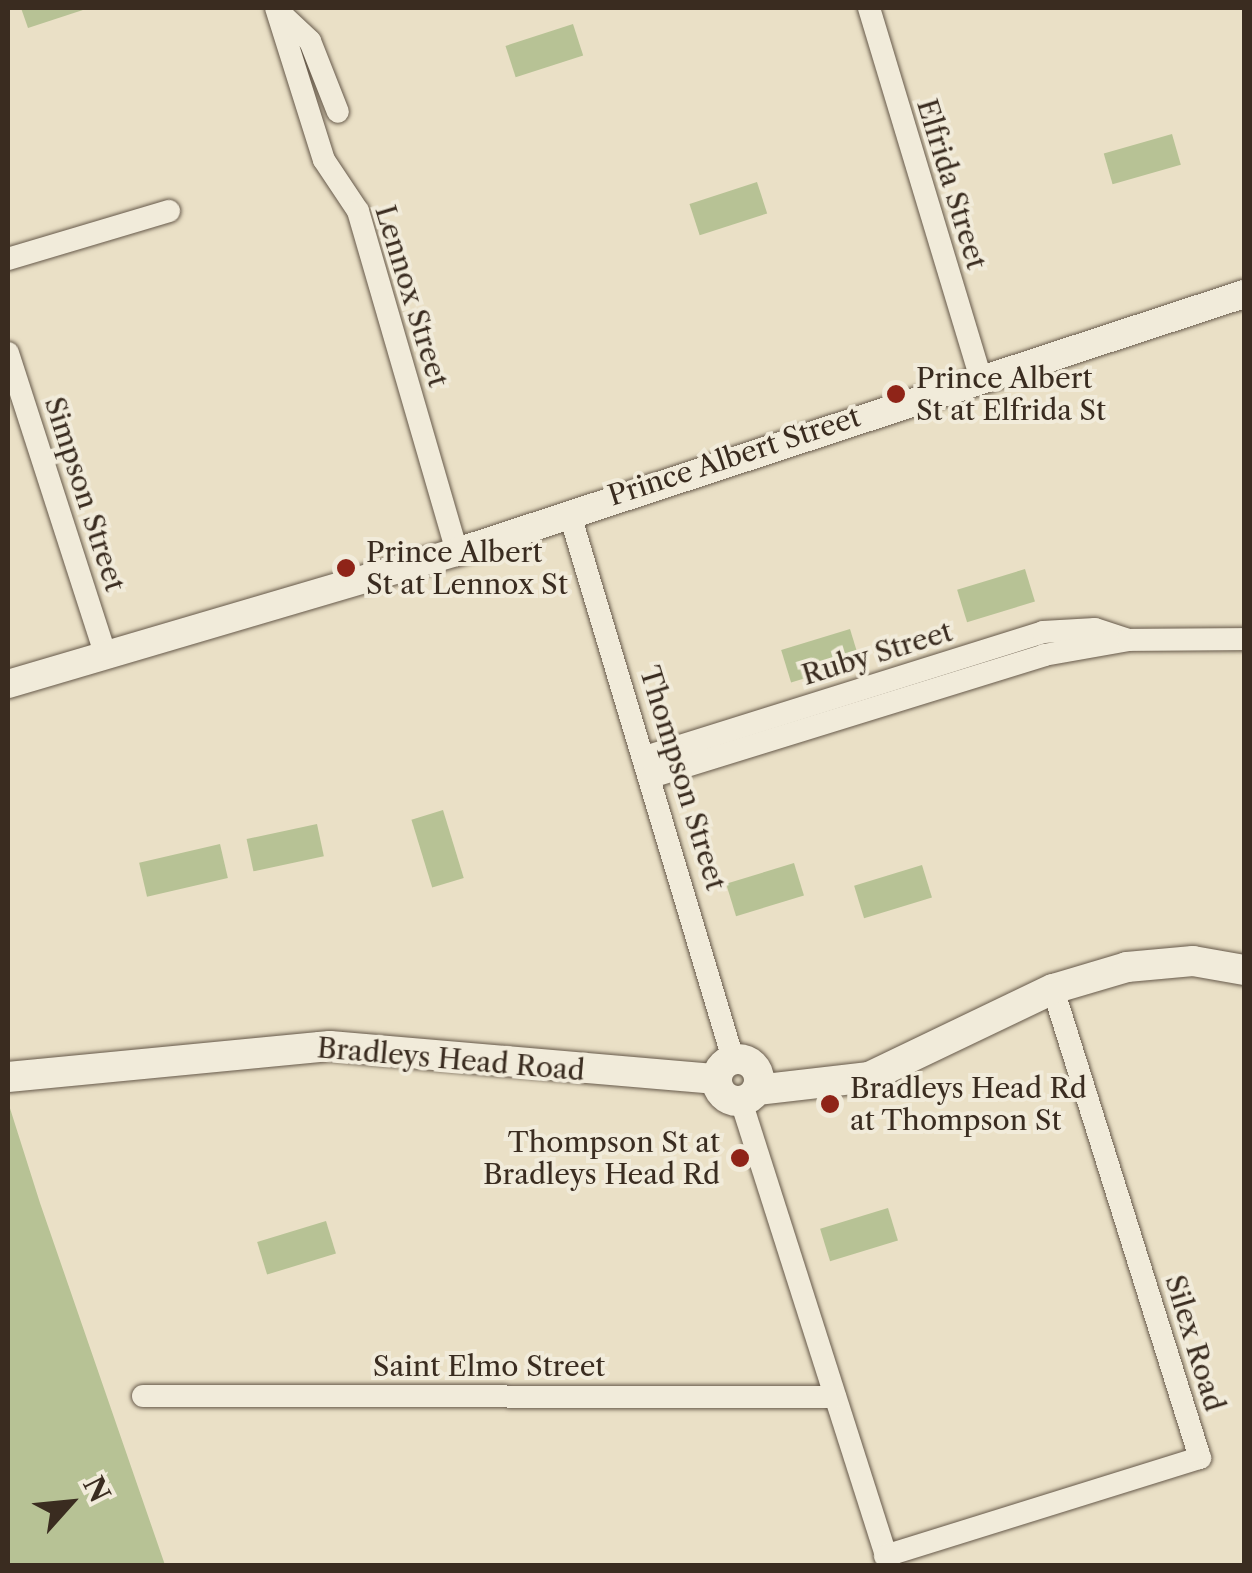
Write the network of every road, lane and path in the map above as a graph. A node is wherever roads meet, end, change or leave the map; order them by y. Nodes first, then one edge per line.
1 (276, 8) edge
2 (869, 8) edge
3 (338, 112) dead end
4 (169, 211) dead end
5 (8, 259) edge
6 (1244, 294) edge
7 (1244, 312) edge
8 (8, 353) edge
9 (981, 378) junction
10 (570, 515) junction
11 (457, 552) junction
12 (424, 562) junction
13 (1244, 639) edge
14 (105, 654) junction
15 (8, 684) edge
16 (8, 703) edge
17 (648, 767) junction
18 (1244, 970) edge
19 (1054, 989) junction
20 (8, 1077) edge
21 (741, 1080) junction
22 (143, 1396) dead end
23 (835, 1397) junction
24 (887, 1561) edge

1 - 3 street, Lennox Street
1 - 11 street, Lennox Street
2 - 9 street, Elfrida Street
4 - 5 street
6 - 9 street, Prince Albert Street
7 - 10 street, Prince Albert Street
8 - 14 street, Simpson Street
9 - 10 street, Prince Albert Street
10 - 11 street, Prince Albert Street
10 - 17 street, Thompson Street
11 - 12 street, Prince Albert Street
12 - 14 street, Prince Albert Street
12 - 16 street, Prince Albert Street
13 - 17 street, Ruby Street
14 - 15 street, Prince Albert Street
17 - 21 street, Thompson Street
18 - 19 main road, Bradleys Head Road
19 - 21 main road, Bradleys Head Road
19 - 24 street, Silex Road
20 - 21 main road, Bradleys Head Road
21 - 23 street, Thompson Street
22 - 23 street, Saint Elmo Street
23 - 24 street, Thompson Street

